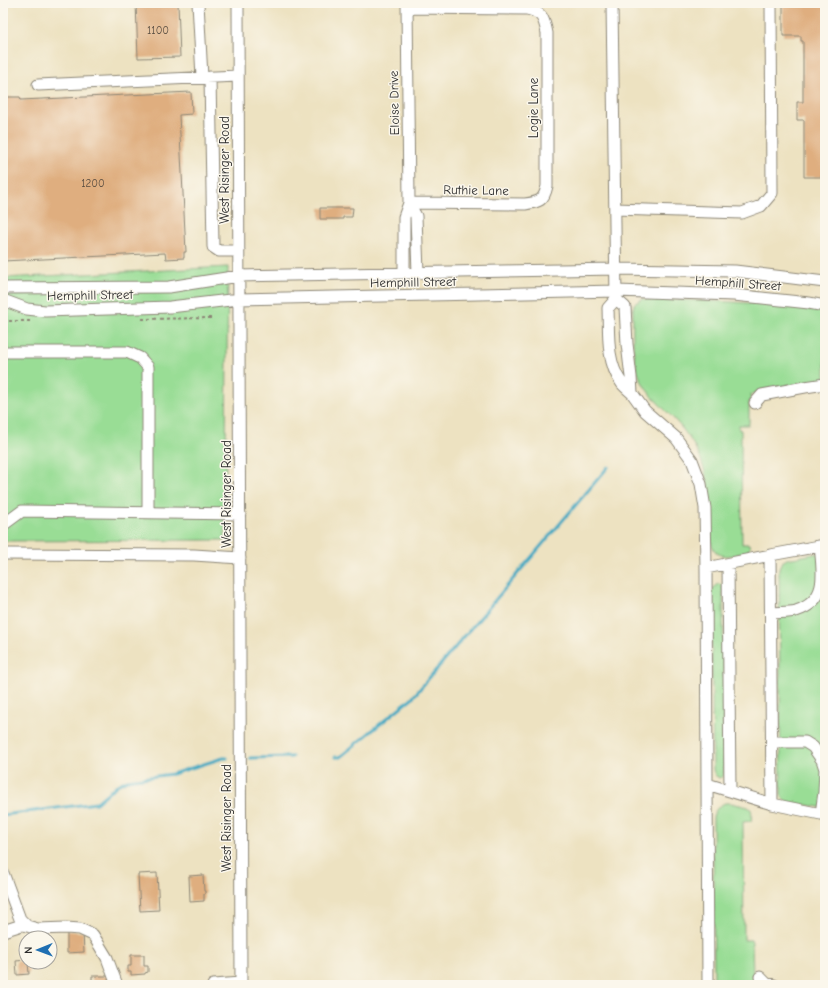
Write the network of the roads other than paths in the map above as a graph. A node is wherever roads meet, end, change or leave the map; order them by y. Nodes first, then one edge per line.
1 (198, 3) edge
2 (238, 3) edge
3 (612, 3) edge
4 (771, 3) edge
5 (407, 5) edge
6 (238, 76) junction
7 (206, 77) junction
8 (38, 84) dead end
9 (542, 199) joint
10 (410, 203) junction
11 (615, 209) junction
12 (239, 251) junction
13 (616, 269) junction
14 (404, 273) junction
15 (418, 273) junction
16 (239, 276) junction
17 (825, 282) edge
18 (3, 288) edge
19 (616, 295) junction
20 (239, 299) junction
21 (3, 300) edge
22 (825, 306) edge
23 (3, 352) edge
24 (825, 384) edge
25 (632, 393) junction
26 (755, 403) dead end
27 (148, 512) junction
28 (240, 514) junction
29 (3, 525) edge
30 (823, 546) edge
31 (3, 554) edge
32 (770, 555) junction
33 (240, 558) junction
34 (728, 564) junction
35 (706, 568) junction
36 (771, 613) junction
37 (772, 742) junction
38 (707, 784) junction
39 (730, 791) junction
40 (772, 804) junction
41 (823, 814) edge
42 (3, 872) edge
43 (25, 924) junction
44 (3, 931) edge
45 (760, 977) dead end
46 (241, 984) edge
47 (117, 985) edge
48 (213, 985) edge
49 (708, 985) edge
50 (774, 985) edge

1 - 7 street
2 - 6 street, West Risinger Road
3 - 11 street
4 - 11 street
5 - 9 street, Logie Lane
5 - 10 street, Eloise Drive
6 - 7 street
6 - 12 street, West Risinger Road
7 - 8 street
7 - 12 street
9 - 10 street, Ruthie Lane
10 - 14 street, Eloise Drive
10 - 15 street, Eloise Drive
11 - 13 street
12 - 16 street, West Risinger Road
13 - 15 street, Hemphill Street
13 - 17 street, Hemphill Street
13 - 19 street
14 - 15 street, Hemphill Street
14 - 16 street, Hemphill Street
16 - 18 street, Hemphill Street
16 - 20 street, West Risinger Road
19 - 20 street, Hemphill Street
19 - 22 street, Hemphill Street
19 - 25 street
19 - 25 street
20 - 21 street, Hemphill Street
20 - 28 street, West Risinger Road
23 - 27 street
24 - 26 street
25 - 35 street
27 - 28 street
27 - 29 street
28 - 33 street, West Risinger Road
30 - 32 street
30 - 36 street
31 - 33 street
32 - 34 street
32 - 36 street
33 - 46 street, West Risinger Road
34 - 35 street
34 - 39 street
35 - 38 street
36 - 37 street
37 - 40 street
37 - 41 street
38 - 39 street
38 - 49 street
39 - 40 street
40 - 41 street
42 - 43 street
43 - 44 street
43 - 47 street
45 - 50 street
46 - 48 street

